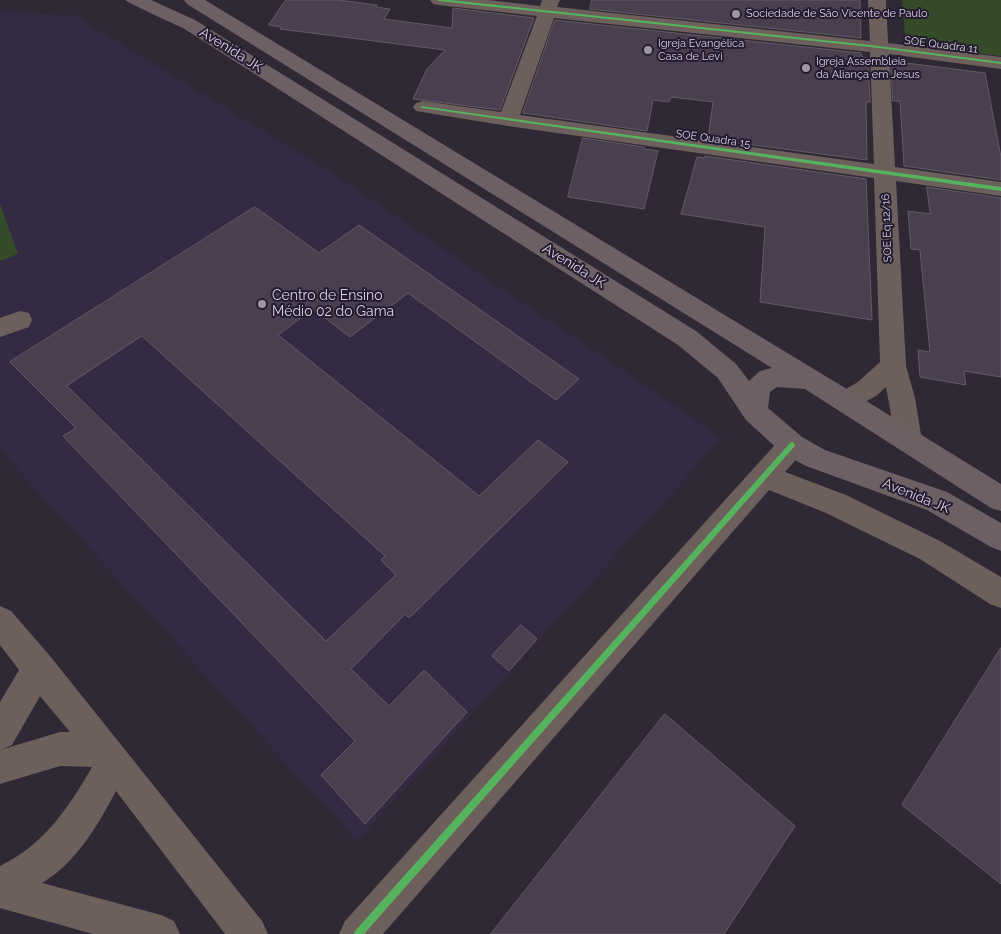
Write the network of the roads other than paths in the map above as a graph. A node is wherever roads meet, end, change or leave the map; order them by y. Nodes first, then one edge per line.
1 (134, 0) edge
2 (194, 0) edge
3 (439, 0) edge
4 (877, 0) edge
5 (550, 6) edge
6 (879, 47) junction
7 (1001, 63) edge
8 (423, 107) dead end
9 (508, 120) junction
10 (885, 173) junction
11 (1001, 189) edge
12 (893, 366) junction
13 (809, 380) junction
14 (846, 401) junction
15 (755, 412) junction
16 (909, 441) junction
17 (792, 444) junction
18 (764, 476) junction
19 (1001, 499) edge
20 (1001, 538) edge
21 (1001, 594) edge
22 (0, 622) edge
23 (39, 667) junction
24 (0, 734) edge
25 (110, 756) junction
26 (0, 767) edge
27 (0, 885) edge
28 (0, 890) edge
29 (161, 934) edge
30 (249, 934) edge
31 (358, 934) edge

1 - 15 main road, Avenida JK
2 - 13 main road, Avenida JK
3 - 5 street
4 - 6 street, SOE Eq 12/16
5 - 6 street
5 - 9 street
6 - 7 street, SOE Quadra 11
6 - 10 street, SOE Eq 12/16
8 - 9 street, SOE Quadra 15
9 - 10 street, SOE Quadra 15
10 - 11 street, SOE Quadra 15
10 - 12 street, SOE Eq 12/16
12 - 14 street
12 - 16 street, SOE Eq 12/16
13 - 14 main road, Avenida JK
13 - 15 main road
14 - 16 main road, Avenida JK
15 - 17 main road, Avenida JK
16 - 19 main road, Avenida JK
17 - 18 street
17 - 20 main road, Avenida JK
18 - 21 street
18 - 31 street
22 - 23 street
23 - 24 street
23 - 25 street
25 - 26 street
25 - 27 street
25 - 30 street
28 - 29 street

